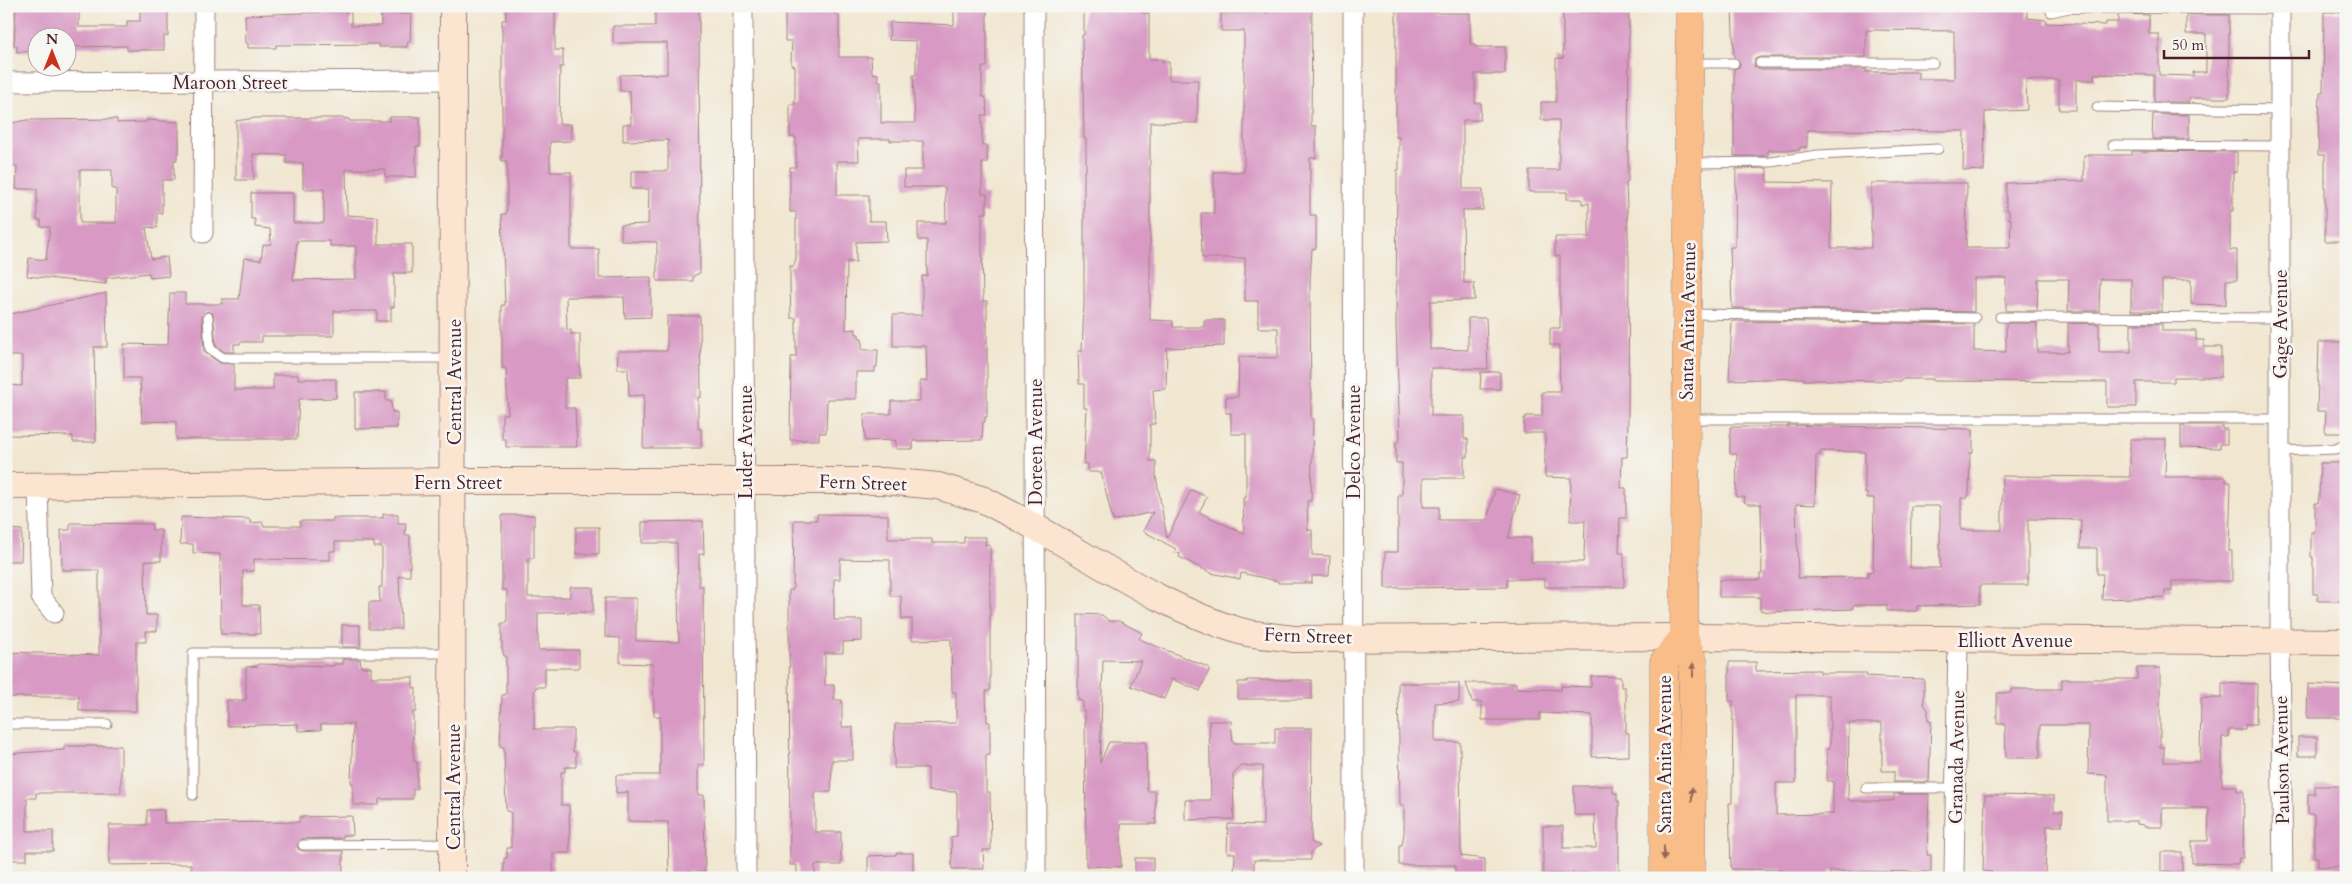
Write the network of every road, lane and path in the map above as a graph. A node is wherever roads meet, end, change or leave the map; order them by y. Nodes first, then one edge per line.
1 (204, 6) edge
2 (453, 6) edge
3 (743, 6) edge
4 (1034, 6) edge
5 (1353, 6) edge
6 (1690, 6) edge
7 (2280, 8) edge
8 (2051, 12) dead end
9 (1690, 63) junction
10 (1734, 63) dead end
11 (1760, 63) dead end
12 (1933, 63) dead end
13 (453, 80) junction
14 (6, 82) edge
15 (202, 82) junction
16 (2097, 107) dead end
17 (2280, 110) junction
18 (2113, 145) dead end
19 (2280, 146) junction
20 (1938, 149) dead end
21 (1689, 163) junction
22 (203, 233) dead end
23 (1687, 314) junction
24 (208, 316) dead end
25 (2000, 317) dead end
26 (1975, 318) dead end
27 (2280, 318) junction
28 (454, 358) junction
29 (1686, 419) junction
30 (2280, 419) junction
31 (2346, 444) edge
32 (2280, 451) junction
33 (454, 481) junction
34 (745, 481) junction
35 (6, 486) edge
36 (38, 486) junction
37 (1036, 526) junction
38 (54, 613) dead end
39 (1684, 637) junction
40 (1354, 638) junction
41 (1958, 640) junction
42 (2280, 642) junction
43 (2346, 642) edge
44 (454, 653) junction
45 (6, 724) edge
46 (107, 724) dead end
47 (1866, 788) dead end
48 (1956, 788) junction
49 (193, 795) dead end
50 (453, 844) junction
51 (303, 845) dead end
52 (1954, 874) dead end
53 (452, 878) edge
54 (746, 878) edge
55 (1036, 878) edge
56 (1354, 878) edge
57 (1664, 878) edge
58 (1691, 878) edge
59 (2283, 878) edge

1 - 15 street
2 - 13 street, Central Avenue
3 - 34 street, Luder Avenue
4 - 37 street, Doreen Avenue
5 - 40 street, Delco Avenue
6 - 9 main road, Santa Anita Avenue
7 - 8 lane
7 - 17 street, Gage Avenue
9 - 10 lane
9 - 21 main road, Santa Anita Avenue
11 - 12 lane
13 - 15 street, Maroon Street
13 - 28 street, Central Avenue
14 - 15 street, Maroon Street
15 - 22 street
16 - 17 lane
17 - 19 street, Gage Avenue
18 - 19 lane
19 - 27 street, Gage Avenue
20 - 21 lane
21 - 23 main road, Santa Anita Avenue
23 - 26 lane
23 - 29 main road, Santa Anita Avenue
24 - 28 lane
25 - 27 lane
27 - 30 street, Gage Avenue
28 - 33 street, Central Avenue
29 - 30 lane
29 - 39 main road, Santa Anita Avenue
30 - 32 street, Gage Avenue
31 - 32 lane
32 - 42 street, Gage Avenue
33 - 34 street, Fern Street
33 - 36 street, Fern Street
33 - 44 street, Central Avenue
34 - 37 street, Fern Street
34 - 54 street, Luder Avenue
35 - 36 street, Fern Street
36 - 38 street
37 - 40 street, Fern Street
37 - 55 street, Doreen Avenue
39 - 40 street, Fern Street
39 - 41 street, Elliott Avenue
39 -> 57 main road, Santa Anita Avenue
58 -> 39 main road, Santa Anita Avenue
40 - 56 street, Delco Avenue
41 - 42 street, Elliott Avenue
41 - 48 street, Granada Avenue
42 - 43 street, Elliott Avenue
42 - 59 street, Paulson Avenue
44 - 49 lane
44 - 50 street, Central Avenue
45 - 46 lane
47 - 48 lane
48 - 52 street, Granada Avenue
50 - 51 lane
50 - 53 street, Central Avenue

